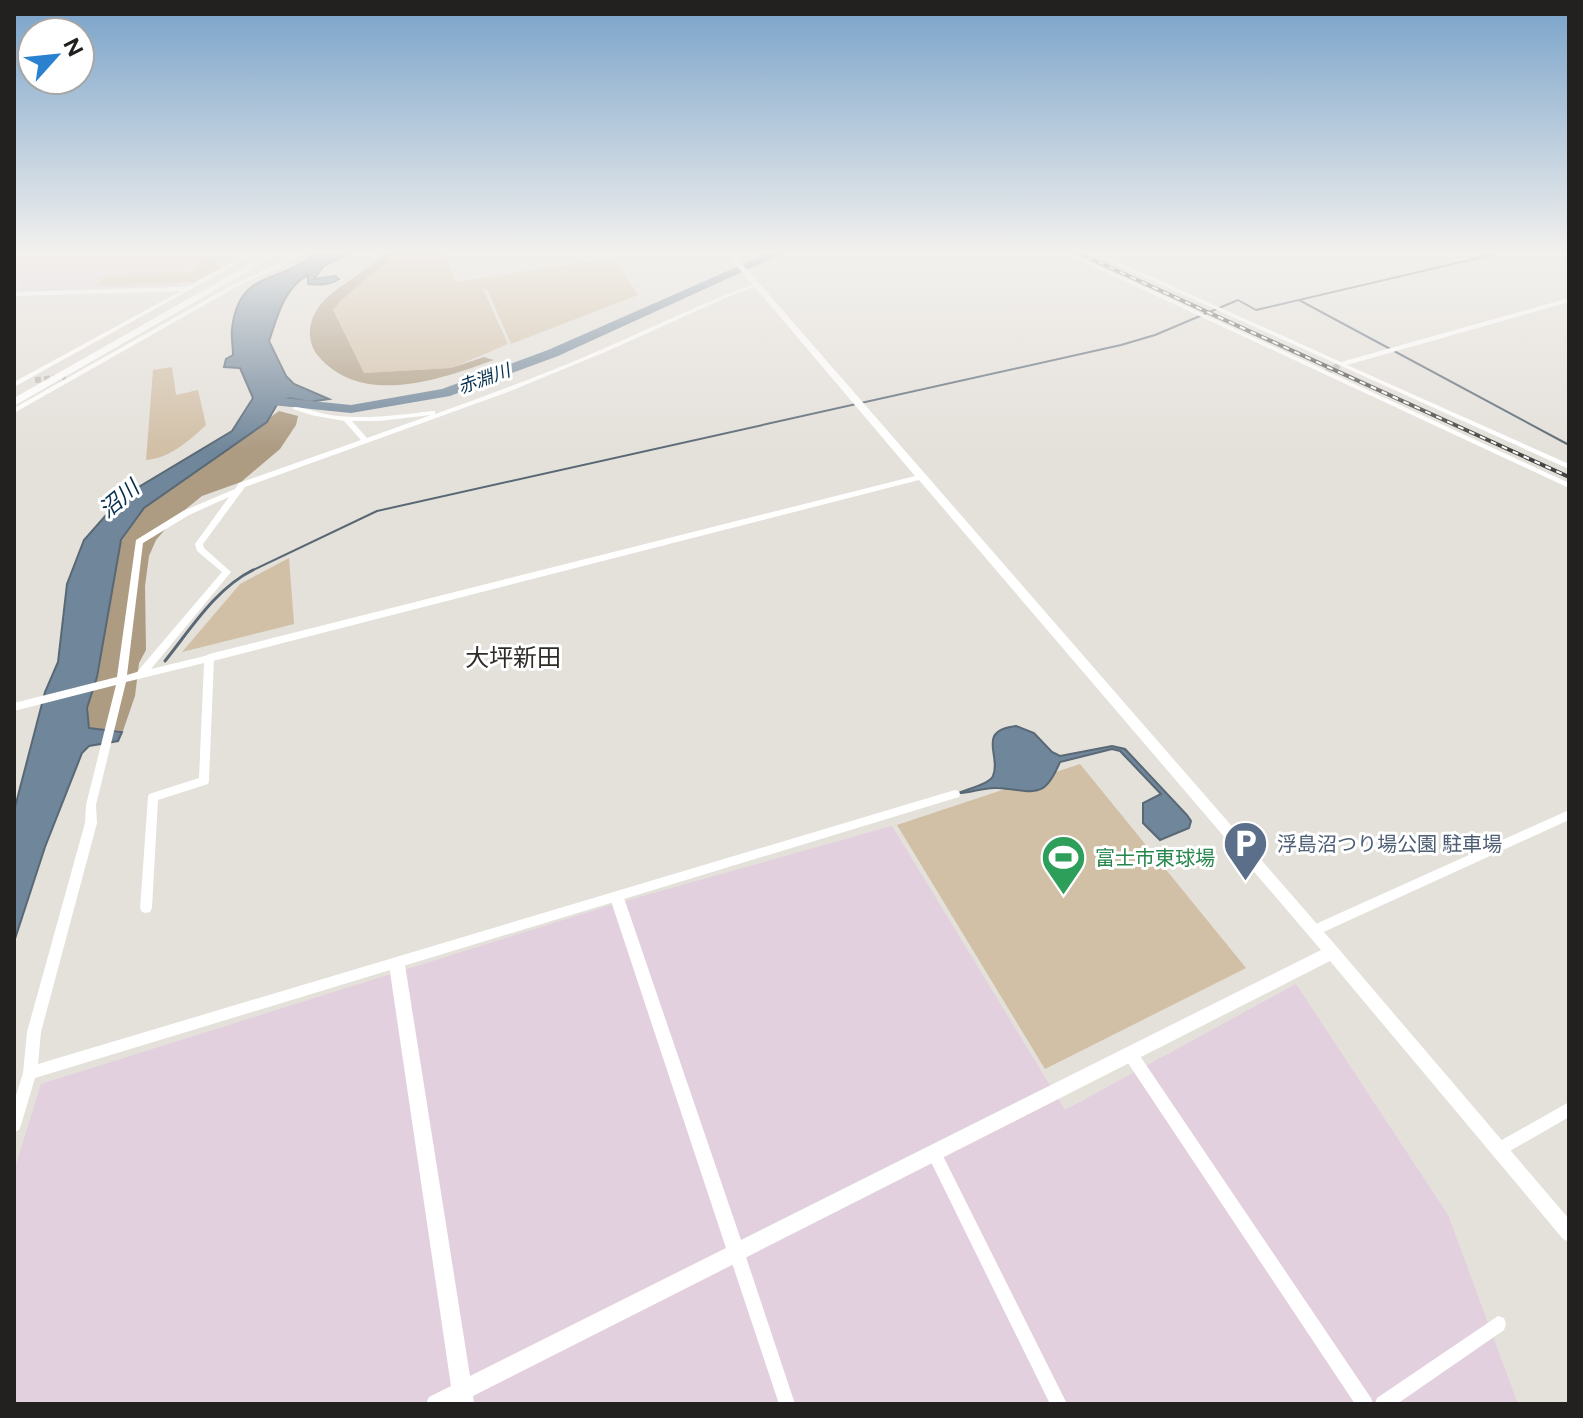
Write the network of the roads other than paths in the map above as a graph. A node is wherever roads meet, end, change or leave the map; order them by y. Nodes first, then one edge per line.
1 (138, 318) edge
2 (150, 318) edge
3 (162, 318) edge
4 (176, 318) edge
5 (674, 318) edge
6 (784, 318) edge
7 (1206, 318) edge
8 (1239, 318) edge
9 (1505, 318) edge
10 (1342, 364) junction
11 (35, 380) tunnel mouth
12 (17, 384) edge
13 (14, 395) edge
14 (476, 402) junction
15 (14, 403) edge
16 (295, 408) dead end
17 (14, 411) edge
18 (346, 419) junction
19 (365, 440) junction
20 (1568, 466) edge
21 (921, 477) junction
22 (1549, 477) junction
23 (1569, 486) edge
24 (238, 491) junction
25 (209, 658) junction
26 (140, 676) junction
27 (122, 680) junction
28 (18, 706) edge
29 (955, 794) dead end
30 (1569, 815) edge
31 (617, 898) junction
32 (146, 908) dead end
33 (1313, 931) junction
34 (1332, 952) junction
35 (397, 965) junction
36 (1131, 1055) junction
37 (30, 1073) junction
38 (1569, 1109) edge
39 (14, 1125) edge
40 (1498, 1150) junction
41 (935, 1155) junction
42 (1569, 1233) edge
43 (737, 1254) junction
44 (1498, 1324) dead end
45 (463, 1398) edge
46 (436, 1404) edge
47 (787, 1404) edge
48 (1059, 1404) edge
49 (1365, 1404) edge
50 (1383, 1404) edge

1 - 12 street
2 - 13 highway
3 - 15 highway
4 - 17 street
5 - 14 street
6 - 21 street
7 - 22 street
8 - 10 street
9 - 10 street
10 - 20 street
11 - 12 street
14 - 18 street
14 - 19 street
16 - 18 street
18 - 19 street
19 - 24 street
20 - 22 street
21 - 25 street
21 - 33 street
22 - 23 street
24 - 26 street
24 - 27 street
25 - 26 street
25 - 32 street
26 - 27 street
27 - 28 street
27 - 37 street
29 - 31 street
30 - 33 street
31 - 35 street
31 - 43 street
33 - 34 street
34 - 36 street
34 - 40 street
35 - 37 street
35 - 45 street
36 - 41 street
36 - 49 street
37 - 39 street
38 - 40 street
40 - 42 street
41 - 43 street
41 - 48 street
43 - 45 street
43 - 47 street
44 - 50 street
45 - 46 street

